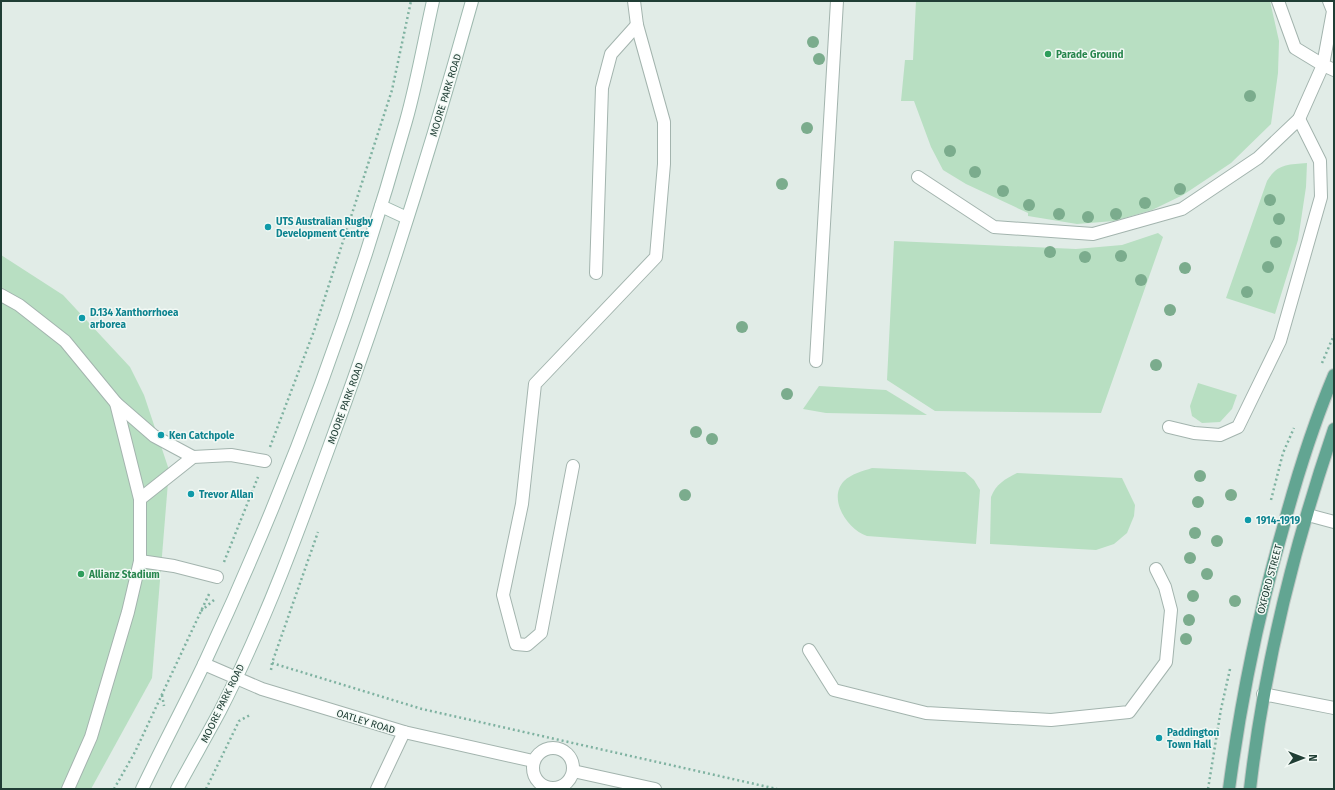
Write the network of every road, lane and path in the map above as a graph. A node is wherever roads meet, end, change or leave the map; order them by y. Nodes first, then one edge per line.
1 (411, 1) edge
2 (433, 1) edge
3 (467, 1) edge
4 (472, 1) edge
5 (634, 1) edge
6 (837, 1) edge
7 (1278, 1) edge
8 (1329, 1) edge
9 (637, 25) junction
10 (461, 40) junction
11 (1329, 68) edge
12 (1299, 119) junction
13 (918, 177) dead end
14 (381, 206) junction
15 (407, 218) junction
16 (596, 273) dead end
17 (1, 296) edge
18 (816, 361) dead end
19 (1334, 375) edge
20 (116, 403) junction
21 (1169, 427) dead end
22 (1334, 430) edge
23 (1330, 456) edge
24 (193, 457) junction
25 (265, 461) junction
26 (573, 466) dead end
27 (140, 499) junction
28 (1288, 509) junction
29 (1308, 515) junction
30 (1334, 522) edge
31 (140, 561) junction
32 (1156, 568) dead end
33 (217, 577) junction
34 (215, 599) dead end
35 (200, 612) junction
36 (809, 650) dead end
37 (204, 664) junction
38 (271, 670) dead end
39 (235, 679) junction
40 (1243, 690) junction
41 (1263, 694) junction
42 (1334, 708) edge
43 (250, 715) dead end
44 (404, 732) junction
45 (533, 761) junction
46 (573, 771) junction
47 (544, 788) edge
48 (68, 789) edge
49 (114, 789) edge
50 (142, 789) edge
51 (177, 789) edge
52 (206, 789) edge
53 (377, 789) edge
54 (655, 789) edge
55 (777, 789) edge
56 (1229, 789) edge
57 (1250, 789) edge

1 - 25 path
2 - 14 main road
3 - 10 main road
4 - 10 main road, MOORE PARK ROAD
5 - 9 main road
6 - 18 main road
7 - 11 main road
8 - 11 main road
9 - 16 main road
9 - 26 main road
10 - 15 main road, MOORE PARK ROAD
11 - 12 main road
12 - 13 main road
12 - 21 main road
14 - 15 main road
14 - 37 main road
15 - 39 main road, MOORE PARK ROAD
17 - 20 main road
19 - 28 main road, OXFORD STREET
20 - 24 main road
20 - 27 main road
22 - 23 main road, OXFORD STREET
23 - 29 main road, OXFORD STREET
24 - 25 main road
24 - 27 main road
25 - 33 path
27 - 31 main road
28 - 29 main road
28 - 40 main road, OXFORD STREET
29 - 30 main road
29 - 41 main road, OXFORD STREET
31 - 33 main road
31 - 48 main road
32 - 36 main road
33 - 35 path
34 - 35 path
35 - 49 path
37 - 39 main road, OATLEY ROAD
37 - 50 main road
38 - 55 path
39 - 44 main road, OATLEY ROAD
39 - 51 main road, MOORE PARK ROAD
40 - 41 main road
40 - 56 main road, OXFORD STREET
41 - 42 main road
41 - 57 main road, OXFORD STREET
43 - 52 path
44 - 45 main road, OATLEY ROAD
44 - 53 main road
45 - 46 main road
45 - 47 main road
46 - 47 main road
46 - 54 main road

